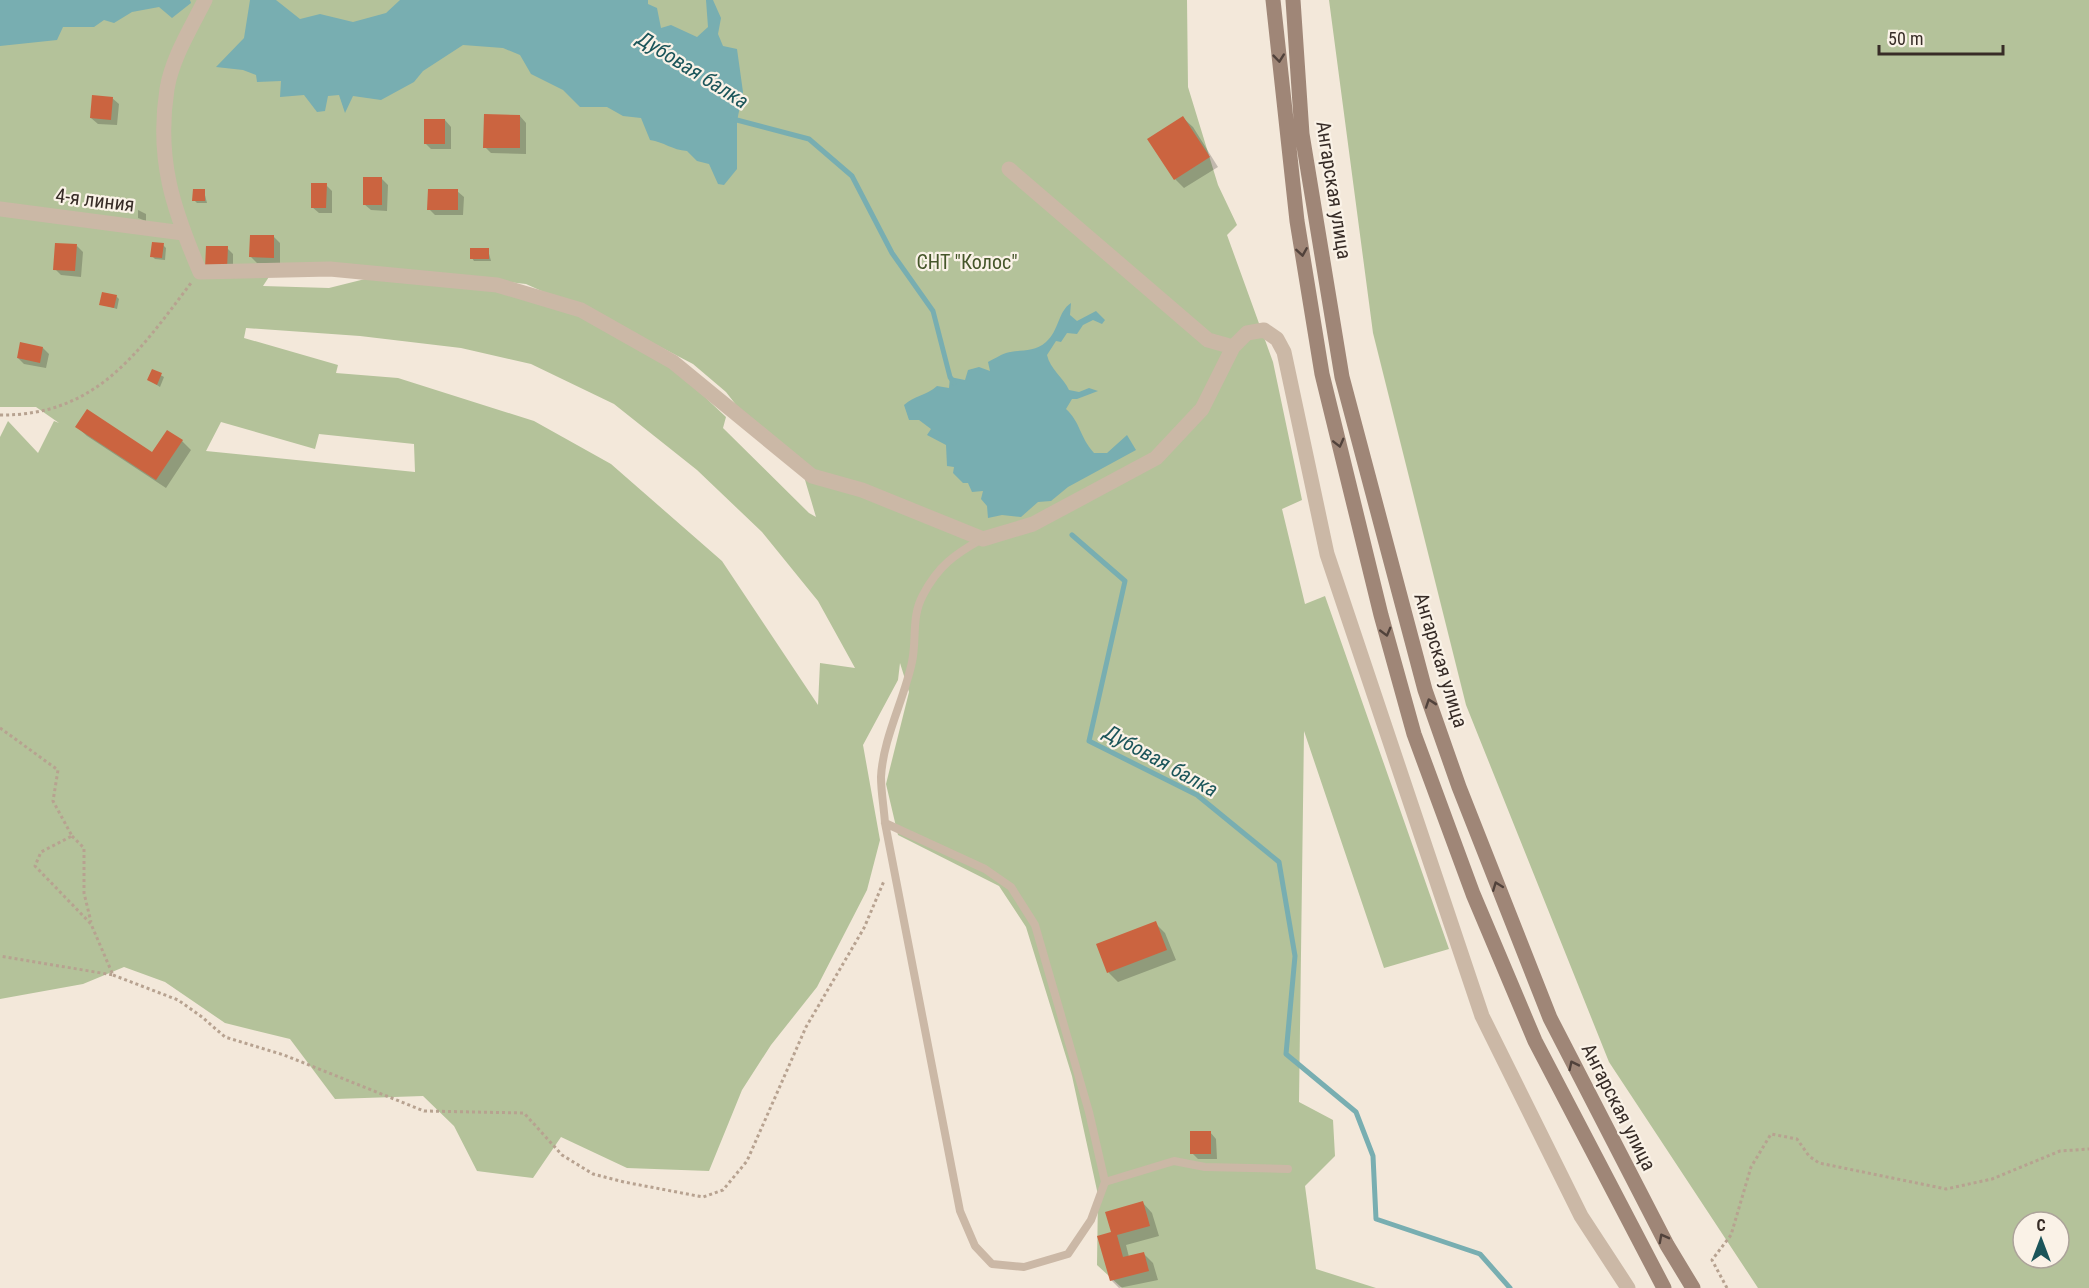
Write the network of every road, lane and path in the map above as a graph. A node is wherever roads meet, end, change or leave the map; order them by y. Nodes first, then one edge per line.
1 (204, 0) edge
2 (1273, 0) edge
3 (1293, 0) edge
4 (1009, 169) dead end
5 (0, 209) edge
6 (183, 233) junction
7 (200, 272) junction
8 (1233, 347) junction
9 (0, 416) edge
10 (983, 539) junction
11 (0, 728) edge
12 (885, 823) junction
13 (72, 836) junction
14 (893, 861) junction
15 (91, 924) junction
16 (0, 956) edge
17 (113, 975) junction
18 (2089, 1149) edge
19 (1288, 1169) dead end
20 (1105, 1182) junction
21 (1628, 1288) edge
22 (1664, 1288) edge
23 (1693, 1288) edge
24 (1727, 1288) edge

1 - 6 street
2 -> 22 main road, Ангарская улица
23 -> 3 main road, Ангарская улица
4 - 8 street
5 - 6 street, 4-я линия
6 - 7 street
7 - 9 path
7 - 10 street
8 - 10 street
8 - 21 street
10 - 12 lane
11 - 13 path
12 - 14 lane
12 - 20 lane
13 - 15 path
13 - 15 path
14 - 17 path
14 - 20 lane
15 - 17 path
16 - 17 path
18 - 24 path
19 - 20 lane

